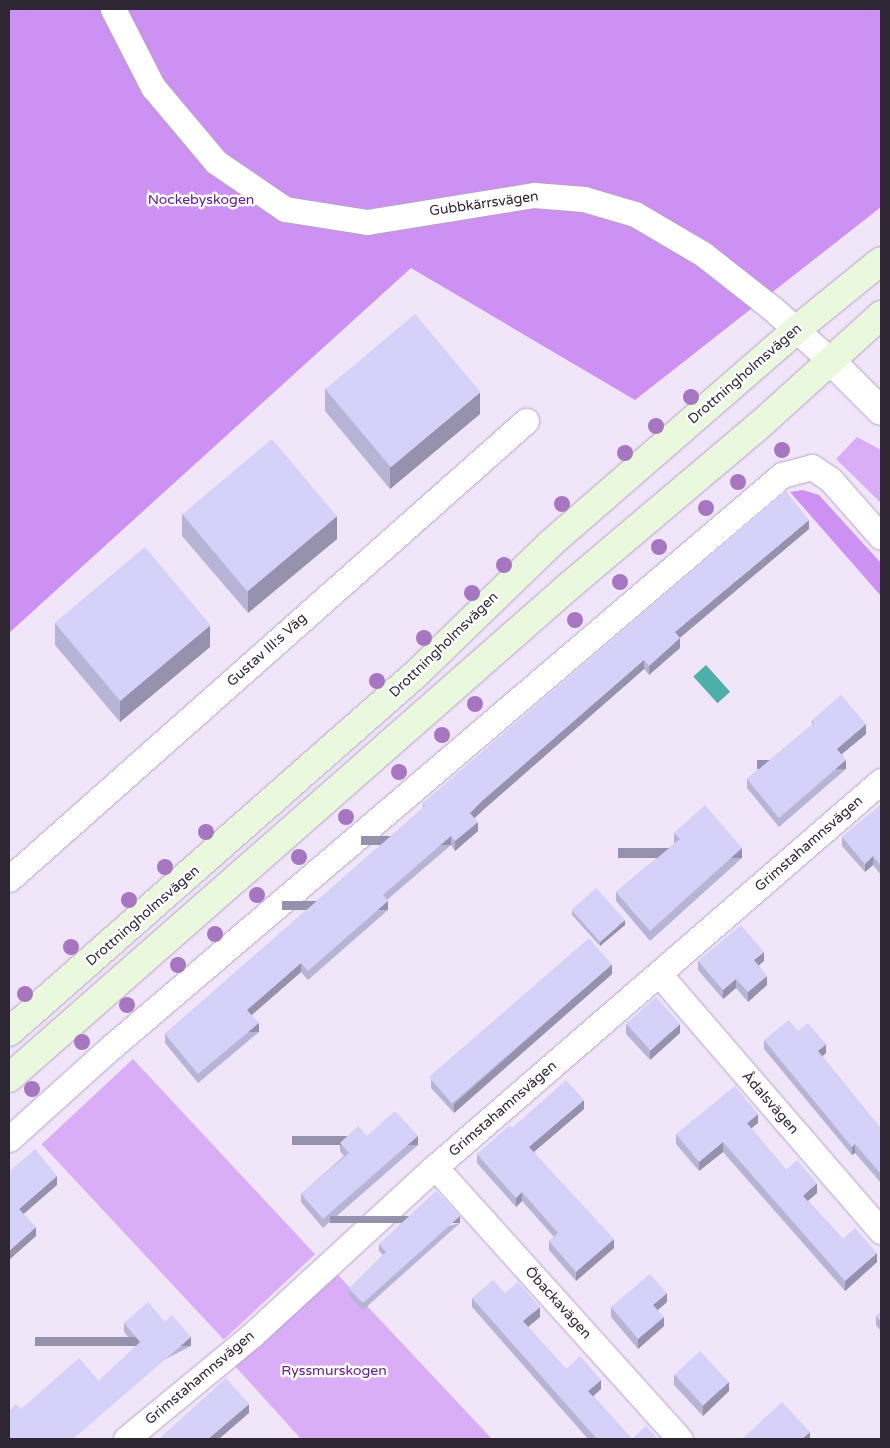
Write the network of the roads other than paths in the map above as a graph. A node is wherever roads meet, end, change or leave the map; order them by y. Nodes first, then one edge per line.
1 (113, 9) edge
2 (881, 261) edge
3 (881, 316) edge
4 (796, 330) junction
5 (832, 362) junction
6 (881, 411) edge
7 (526, 421) dead end
8 (881, 537) edge
9 (881, 781) edge
10 (9, 879) edge
11 (659, 974) junction
12 (9, 1032) edge
13 (9, 1078) edge
14 (9, 1139) edge
15 (436, 1167) junction
16 (881, 1232) edge
17 (126, 1439) edge
18 (680, 1439) edge

1 - 4 street, Gubbkärrsvägen
2 - 4 main road, Drottningholmsvägen
3 - 5 main road
4 - 5 street, Gubbkärrsvägen
4 - 12 main road, Drottningholmsvägen
5 - 6 street, Gubbkärrsvägen
5 - 13 main road
7 - 10 street, Gustav III:s Väg
8 - 14 street
9 - 11 street, Grimstahamnsvägen
11 - 15 street, Grimstahamnsvägen
11 - 16 street, Ådalsvägen
15 - 17 street, Grimstahamnsvägen
15 - 18 street, Öbackavägen

